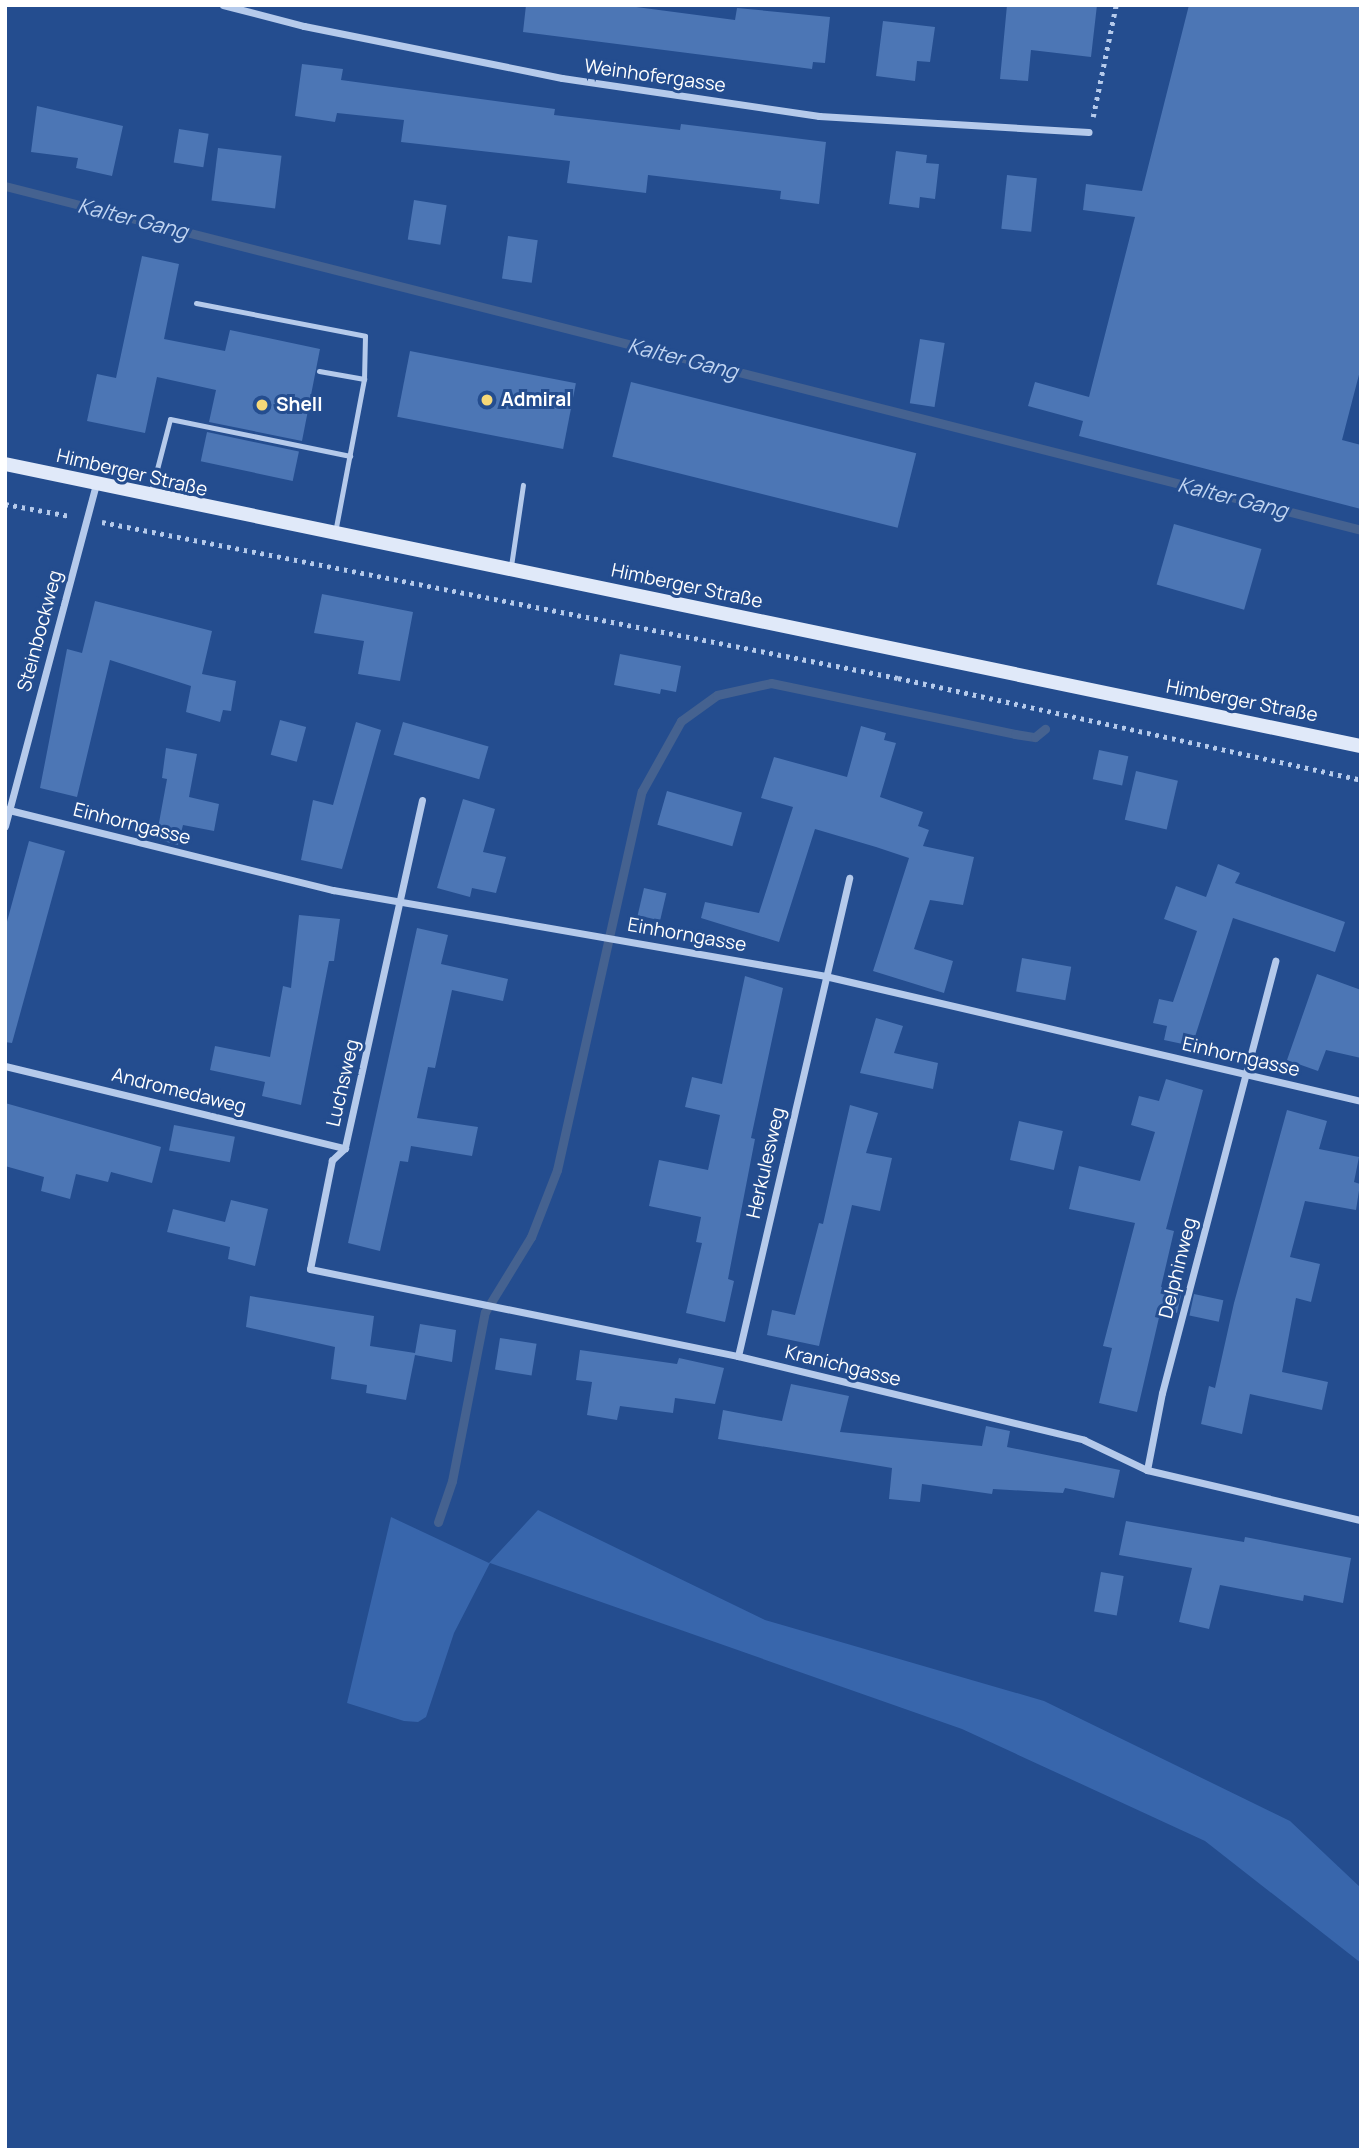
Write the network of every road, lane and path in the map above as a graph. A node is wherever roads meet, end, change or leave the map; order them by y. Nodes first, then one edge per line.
1 (223, 5) edge
2 (1116, 5) edge
3 (1089, 132) joint
4 (196, 303) dead end
5 (319, 371) dead end
6 (364, 379) junction
7 (350, 456) junction
8 (5, 464) edge
9 (96, 485) junction
10 (523, 485) dead end
11 (149, 498) junction
12 (5, 504) edge
13 (86, 519) junction
14 (334, 535) junction
15 (511, 569) junction
16 (1361, 746) edge
17 (1361, 780) edge
18 (422, 800) dead end
19 (7, 809) edge
20 (5, 826) edge
21 (849, 878) dead end
22 (400, 899) junction
23 (1275, 961) dead end
24 (825, 976) junction
25 (5, 1066) edge
26 (1244, 1074) junction
27 (1361, 1101) edge
28 (345, 1148) junction
29 (310, 1269) joint
30 (738, 1356) junction
31 (1147, 1470) junction
32 (1361, 1520) edge

1 - 3 street, Weinhofergasse
2 - 3 path
4 - 6 lane
5 - 6 lane
6 - 7 lane
7 - 11 lane
7 - 14 lane
8 - 9 main road, Himberger Straße
9 - 11 main road, Himberger Straße
9 - 13 street, Steinbockweg
10 - 15 lane
11 - 14 main road, Himberger Straße
12 - 13 path
13 - 17 path
13 - 19 street, Steinbockweg
14 - 15 main road, Himberger Straße
15 - 16 main road, Himberger Straße
18 - 22 street, Luchsweg
19 - 20 street, Steinbockweg
19 - 22 street, Einhorngasse
21 - 24 street, Herkulesweg
22 - 24 street, Einhorngasse
22 - 28 street, Luchsweg
23 - 26 street, Delphinweg
24 - 26 street, Einhorngasse
24 - 30 street, Herkulesweg
25 - 28 street, Andromedaweg
26 - 27 street, Einhorngasse
26 - 31 street, Delphinweg
28 - 29 street, Luchsweg
29 - 30 street, Kranichgasse
30 - 31 street, Kranichgasse
31 - 32 street, Kranichgasse

